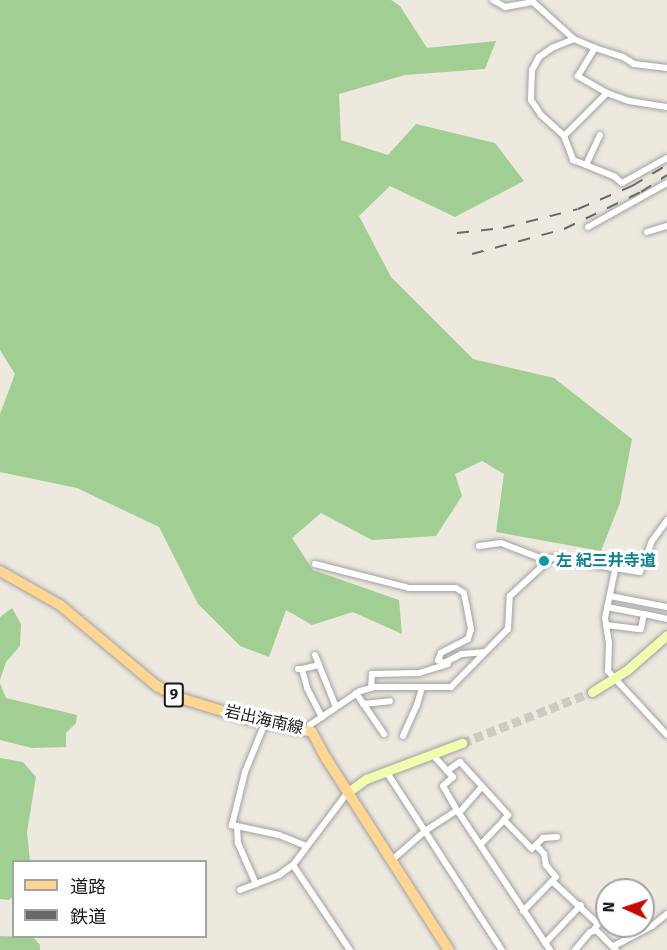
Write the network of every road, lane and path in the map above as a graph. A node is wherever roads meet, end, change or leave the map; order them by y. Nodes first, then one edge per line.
1 (493, 0) edge
2 (574, 39) junction
3 (595, 48) junction
4 (667, 68) edge
5 (607, 93) junction
6 (667, 107) edge
7 (600, 135) dead end
8 (564, 136) junction
9 (667, 158) edge
10 (586, 165) junction
11 (667, 183) edge
12 (667, 226) edge
13 (588, 227) dead end
14 (647, 232) dead end
15 (667, 520) edge
16 (479, 546) dead end
17 (548, 561) junction
18 (315, 564) dead end
19 (615, 570) junction
20 (0, 571) edge
21 (610, 596) junction
22 (607, 607) junction
23 (667, 608) edge
24 (644, 614) junction
25 (666, 619) edge
26 (606, 625) junction
27 (667, 635) edge
28 (484, 651) junction
29 (315, 655) dead end
30 (453, 659) junction
31 (319, 665) junction
32 (613, 679) junction
33 (371, 688) junction
34 (422, 688) junction
35 (592, 692) tunnel mouth
36 (356, 693) junction
37 (390, 701) dead end
38 (363, 704) junction
39 (336, 707) junction
40 (322, 717) junction
41 (265, 723) junction
42 (309, 730) junction
43 (384, 734) dead end
44 (667, 735) edge
45 (403, 736) dead end
46 (462, 743) tunnel mouth
47 (433, 755) junction
48 (386, 771) junction
49 (447, 771) junction
50 (481, 788) junction
51 (348, 792) junction
52 (458, 812) junction
53 (504, 820) junction
54 (237, 826) junction
55 (425, 831) junction
56 (557, 837) dead end
57 (481, 844) junction
58 (306, 846) junction
59 (534, 847) junction
60 (392, 860) junction
61 (293, 865) junction
62 (552, 881) junction
63 (256, 884) junction
64 (240, 890) dead end
65 (581, 905) junction
66 (524, 911) junction
67 (667, 914) edge
68 (594, 931) junction
69 (545, 943) junction
70 (615, 948) edge
71 (350, 950) edge
72 (449, 950) edge
73 (502, 950) edge
74 (550, 950) edge
75 (575, 950) edge

1 - 2 street
2 - 3 street
2 - 8 street
3 - 4 street
3 - 5 street
5 - 6 street
5 - 8 street
7 - 10 street
8 - 10 street
9 - 10 street
11 - 13 street
12 - 14 street
15 - 19 street
16 - 17 street
17 - 19 street
17 - 28 street
18 - 30 street
19 - 21 street
20 - 41 main road, 岩出海南線 / 9
21 - 22 street
21 - 23 street
22 - 24 street
22 - 26 street
23 - 25 street
24 - 25 street
24 - 26 street
26 - 32 street
27 - 32 main road
28 - 30 street
28 - 34 street
29 - 31 street
30 - 33 street
31 - 39 street
31 - 40 street
32 - 35 main road
32 - 44 street
33 - 34 street
33 - 36 street
34 - 45 street
36 - 38 street
36 - 39 street
37 - 38 street
38 - 43 street
39 - 40 street
40 - 42 street
41 - 42 main road, 岩出海南線 / 9
41 - 54 street
42 - 51 main road, 岩出海南線
46 - 47 main road
47 - 48 main road
47 - 49 street
48 - 51 main road
48 - 55 street
49 - 50 street
49 - 52 street
50 - 52 street
50 - 53 street
51 - 58 street
51 - 60 main road, 岩出海南線
52 - 55 street
52 - 57 street
53 - 57 street
53 - 59 street
54 - 58 street
54 - 63 street
55 - 60 street
55 - 73 street
56 - 59 street
57 - 66 street
58 - 61 street
59 - 62 street
60 - 72 main road, 岩出海南線
61 - 63 street
61 - 71 street
62 - 65 street
62 - 66 street
63 - 64 street
65 - 68 street
65 - 69 street
66 - 69 street
67 - 70 street
68 - 70 street
68 - 75 street
69 - 74 street

